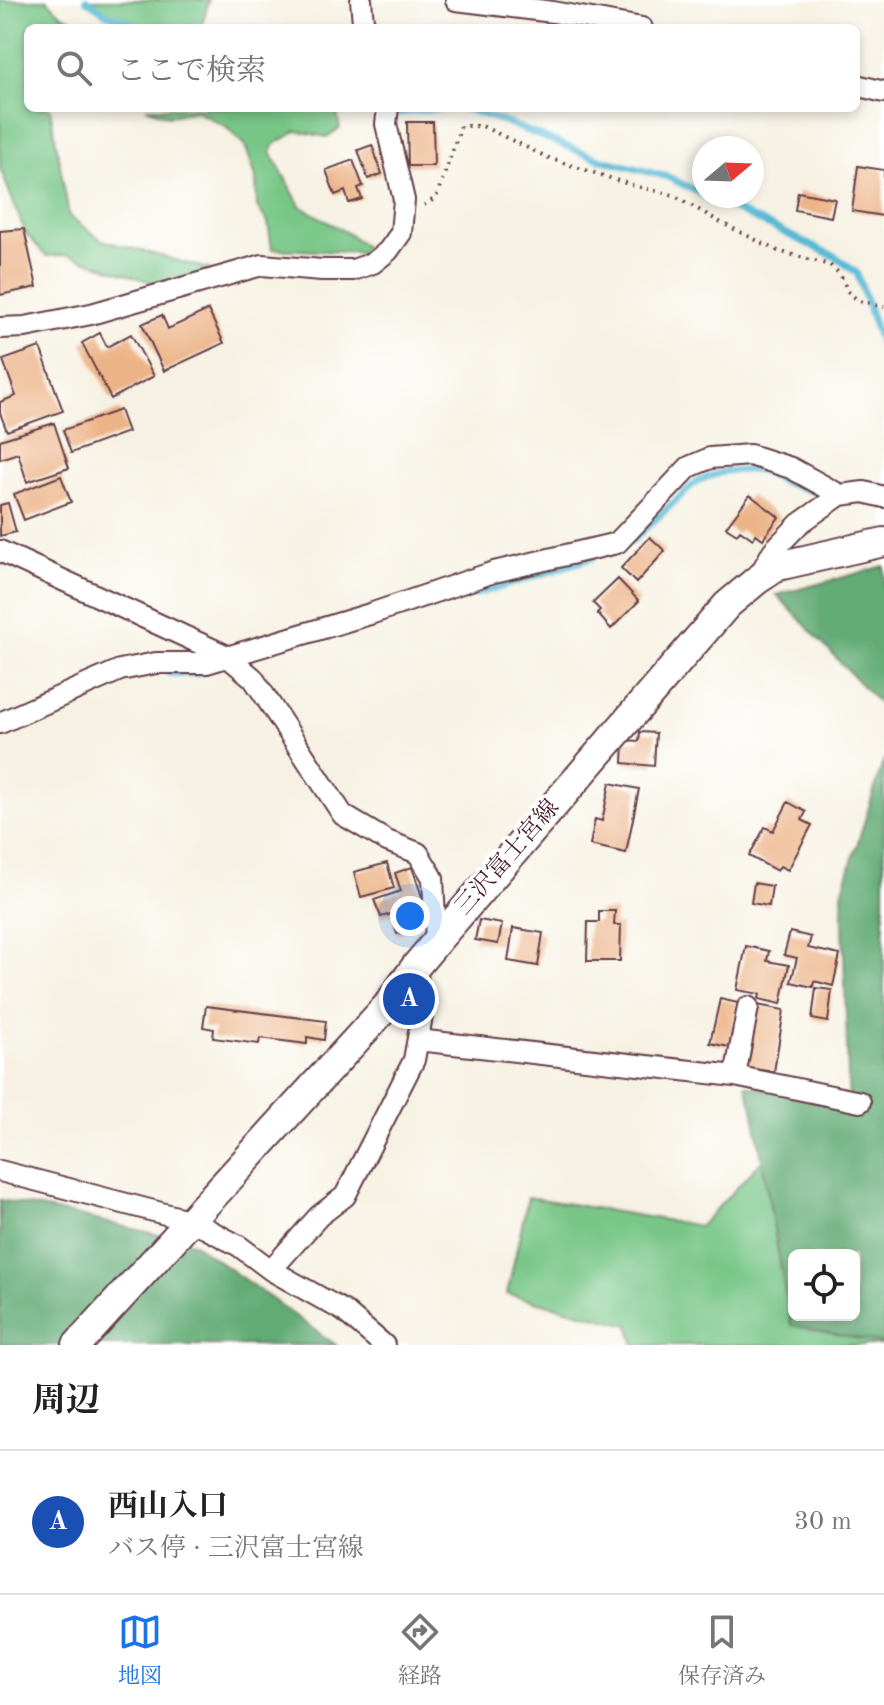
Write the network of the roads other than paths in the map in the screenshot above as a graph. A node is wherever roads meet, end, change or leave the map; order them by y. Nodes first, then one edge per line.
1 (361, 0) edge
2 (456, 0) edge
3 (364, 24) edge
4 (620, 24) edge
5 (860, 86) edge
6 (884, 92) edge
7 (387, 116) edge
8 (0, 328) edge
9 (840, 495) junction
10 (884, 497) edge
11 (884, 542) edge
12 (0, 551) edge
13 (757, 580) junction
14 (227, 656) junction
15 (0, 723) edge
16 (436, 942) junction
17 (416, 966) junction
18 (748, 1007) dead end
19 (418, 1040) junction
20 (735, 1076) junction
21 (860, 1102) dead end
22 (0, 1171) edge
23 (192, 1221) junction
24 (271, 1270) junction
25 (77, 1345) edge
26 (384, 1345) edge

1 - 3 street
2 - 4 street
5 - 6 street
7 - 8 street
9 - 10 street
9 - 13 street
9 - 14 street
11 - 13 main road, 三沢富士宮線
12 - 14 street
13 - 16 main road, 三沢富士宮線
14 - 15 street
14 - 16 street
16 - 17 main road, 三沢富士宮線
17 - 19 street
17 - 23 main road, 三沢富士宮線
18 - 20 street
19 - 20 street
19 - 24 street
20 - 21 street
22 - 23 street
23 - 24 street
23 - 25 main road, 三沢富士宮線
24 - 26 street

